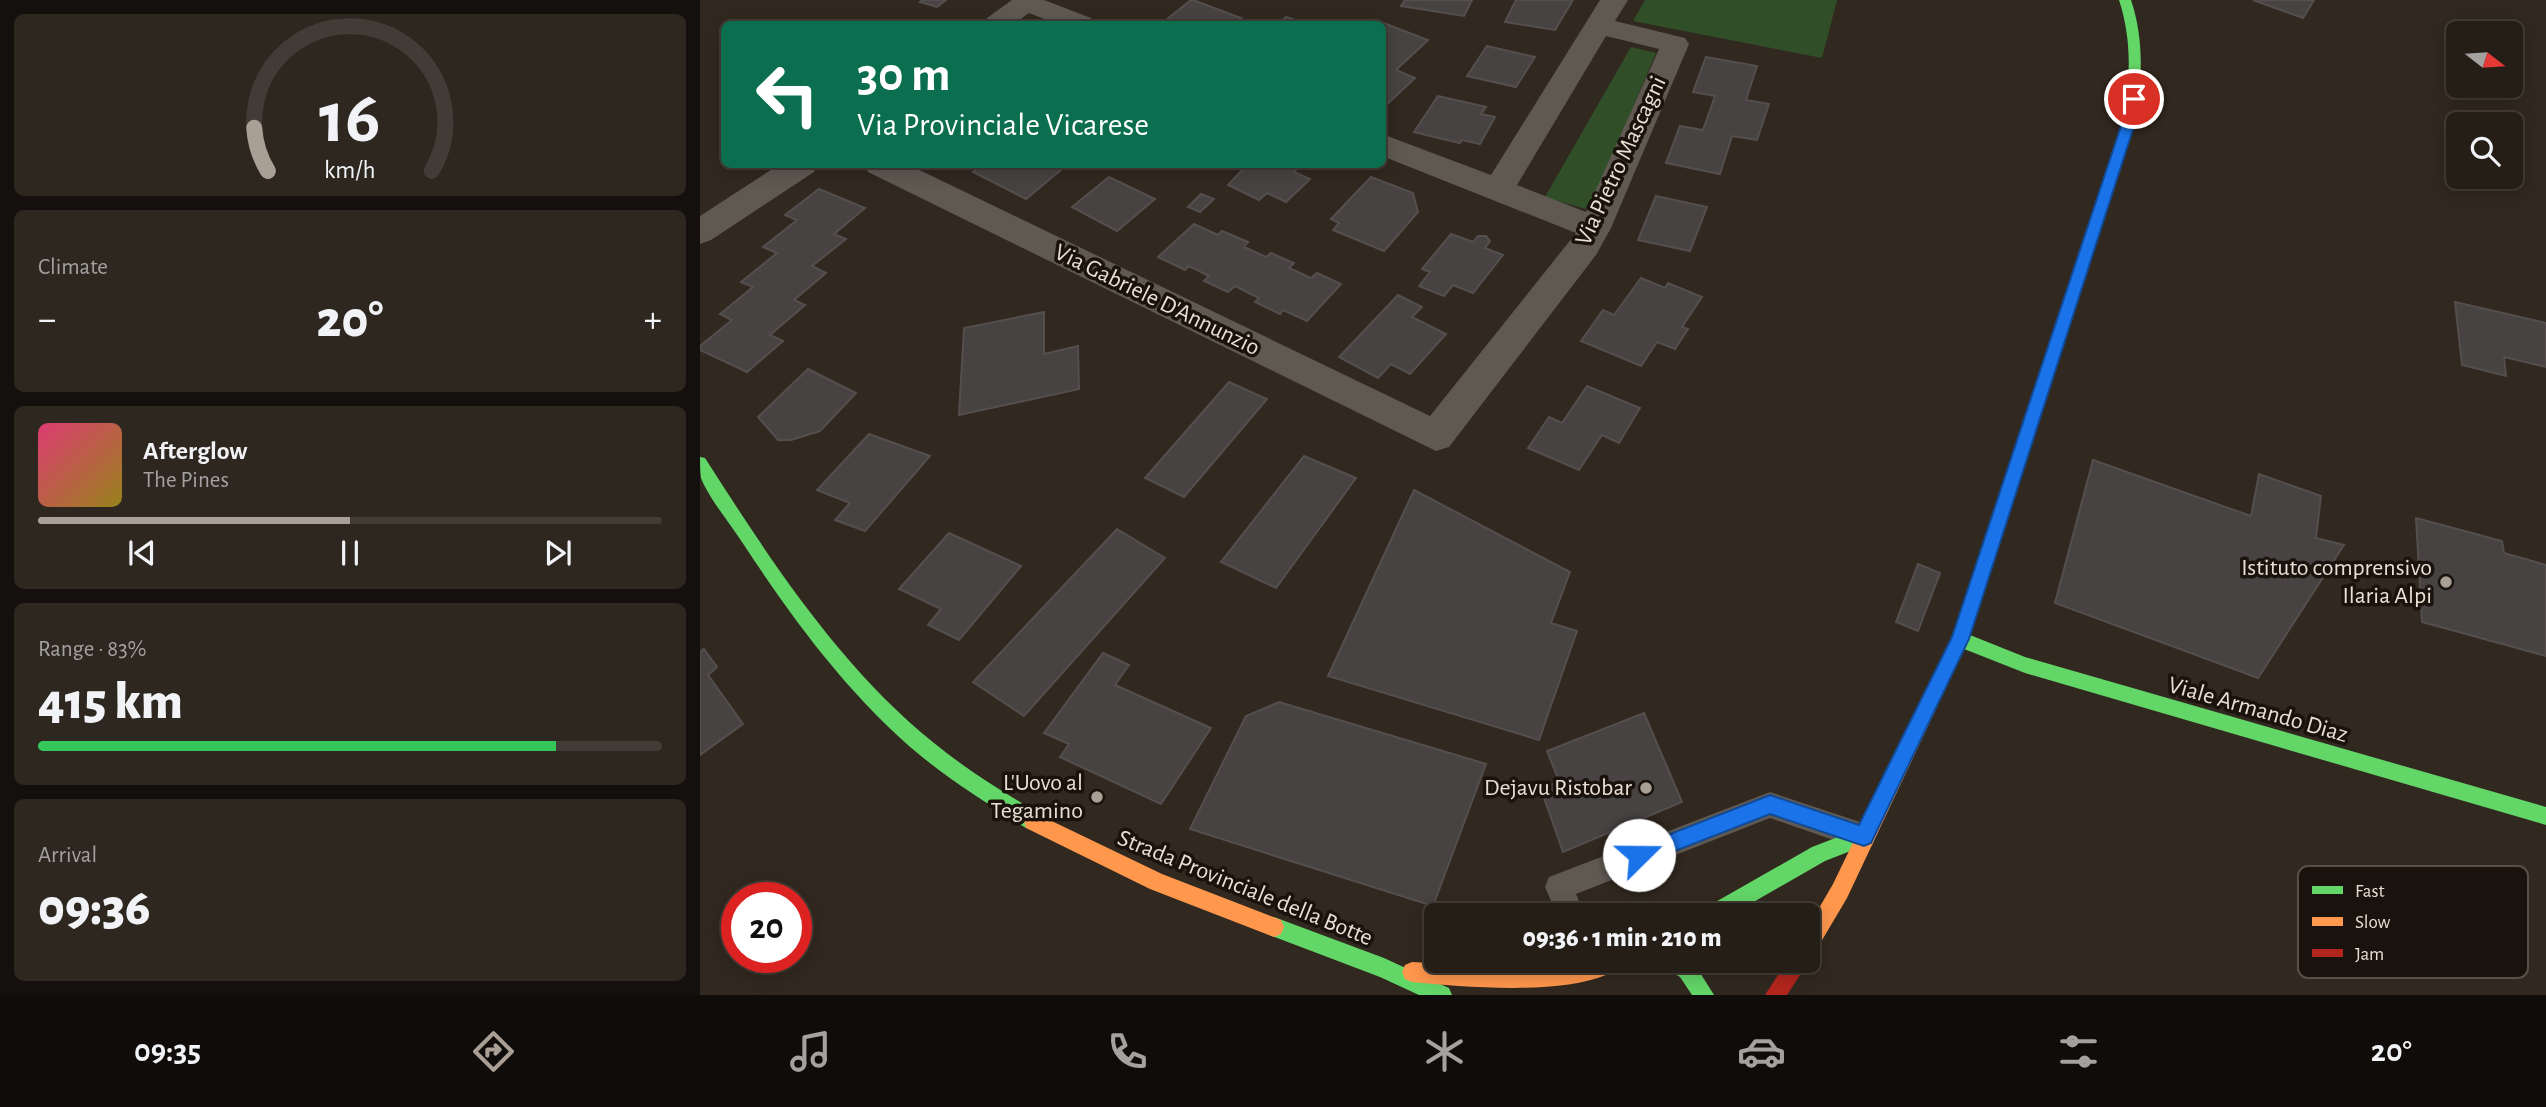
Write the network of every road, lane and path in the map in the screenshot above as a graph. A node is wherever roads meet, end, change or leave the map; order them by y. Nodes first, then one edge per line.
1 (1614, 0) edge
2 (1028, 1) edge
3 (2129, 1) edge
4 (1002, 21) edge
5 (1074, 21) edge
6 (1598, 26) junction
7 (1386, 146) edge
8 (797, 168) edge
9 (887, 168) edge
10 (1498, 190) junction
11 (1595, 228) junction
12 (700, 232) edge
13 (1436, 436) joint
14 (700, 463) edge
15 (1960, 639) junction
16 (2546, 816) edge
17 (1864, 836) junction
18 (1566, 903) edge
19 (1733, 903) edge
20 (1820, 925) edge
21 (1396, 971) junction
22 (1580, 973) edge
23 (1689, 973) edge
24 (1791, 973) edge
25 (1442, 995) edge
26 (1704, 995) edge
27 (1775, 995) edge

1 - 6 street
2 - 4 street
2 - 5 street
3 - 15 main road
6 - 10 street
6 - 11 street, Via Pietro Mascagni
7 - 10 street
8 - 12 street
9 - 13 street, Via Gabriele D'Annunzio
10 - 11 street
11 - 13 street, Via Pietro Mascagni
14 - 21 main road, Strada Provinciale della Botte
15 - 16 main road, Viale Armando Diaz
15 - 17 main road
17 - 18 lane
17 - 19 main road
17 - 20 main road
21 - 22 main road, Strada Provinciale della Botte
21 - 25 main road, Strada Provinciale della Botte
23 - 26 main road
24 - 27 main road

